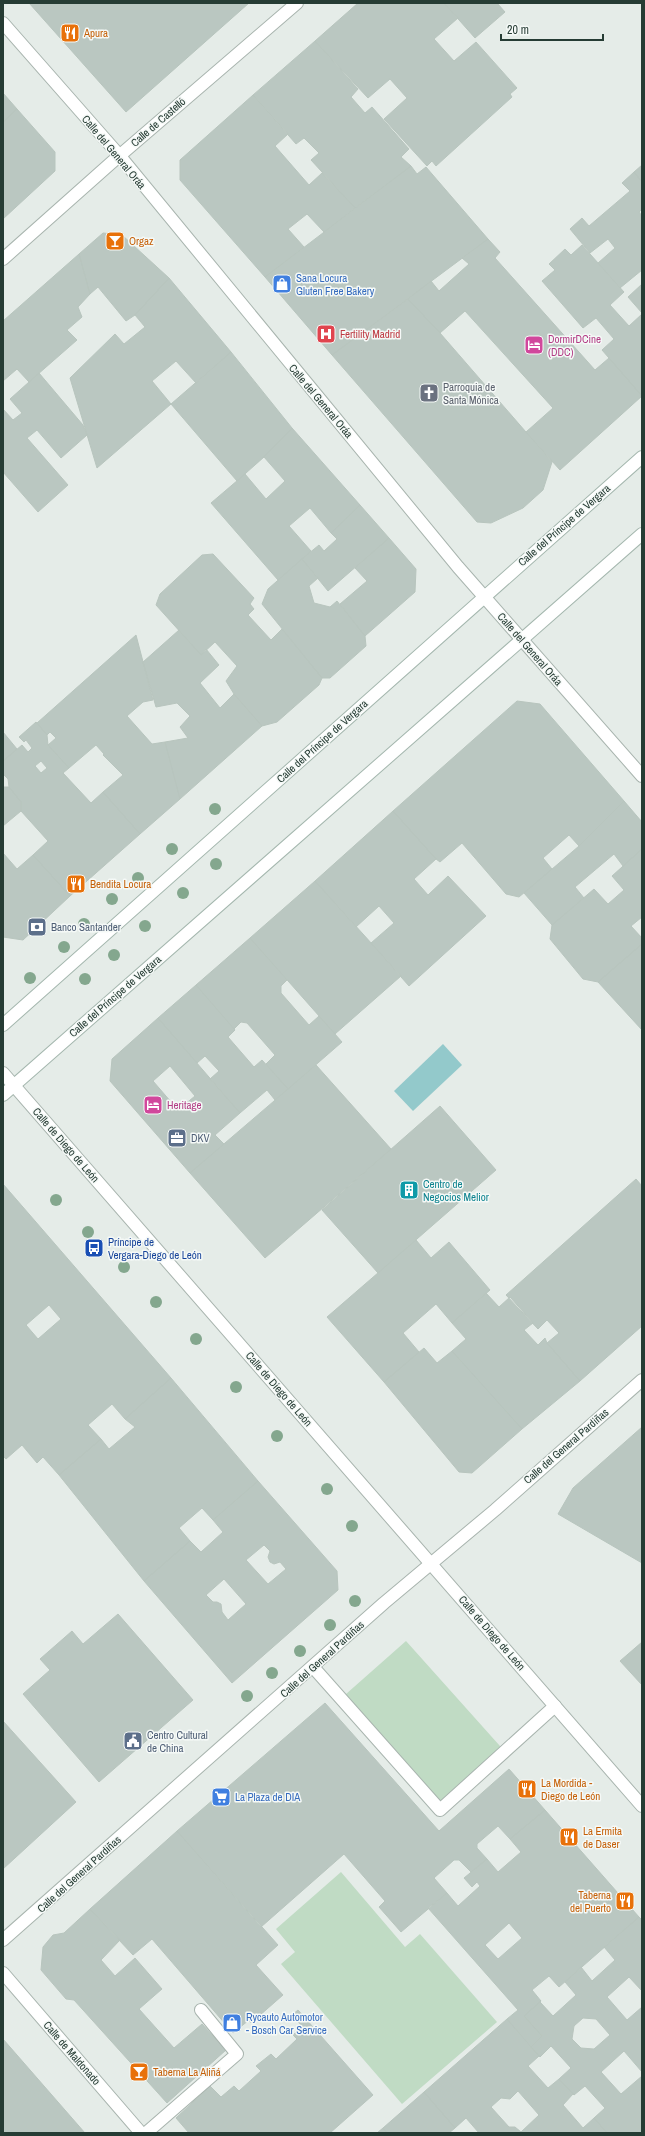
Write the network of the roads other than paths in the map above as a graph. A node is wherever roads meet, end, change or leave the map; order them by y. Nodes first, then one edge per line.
1 (297, 3) edge
2 (3, 23) edge
3 (119, 155) junction
4 (3, 259) edge
5 (642, 457) edge
6 (642, 534) edge
7 (484, 596) junction
8 (522, 640) junction
9 (642, 776) edge
10 (3, 1025) edge
11 (3, 1073) edge
12 (14, 1085) junction
13 (3, 1095) edge
14 (642, 1380) edge
15 (431, 1562) junction
16 (313, 1667) junction
17 (555, 1706) junction
18 (642, 1806) edge
19 (3, 1940) edge
20 (3, 1973) edge
21 (201, 2010) dead end
22 (141, 2133) edge
23 (146, 2133) edge

1 - 3 street, Calle de Castelló
2 - 3 street, Calle del General Oráa
3 - 4 street, Calle de Castelló
3 - 7 street, Calle del General Oráa
5 - 7 street, Calle del Príncipe de Vergara
6 - 8 street, Calle del Príncipe de Vergara
7 - 8 street, Calle del General Oráa
7 - 10 street, Calle del Príncipe de Vergara
8 - 9 street, Calle del General Oráa
8 - 12 street, Calle del Príncipe de Vergara
11 - 12 street, Calle de Diego de León
12 - 13 street, Calle del Príncipe de Vergara
12 - 15 street, Calle de Diego de León
14 - 15 street, Calle del General Pardiñas
15 - 16 street, Calle del General Pardiñas
15 - 17 street, Calle de Diego de León
16 - 17 street
16 - 19 street, Calle del General Pardiñas
17 - 18 street, Calle de Diego de León
20 - 22 street, Calle de Maldonado
21 - 23 street

